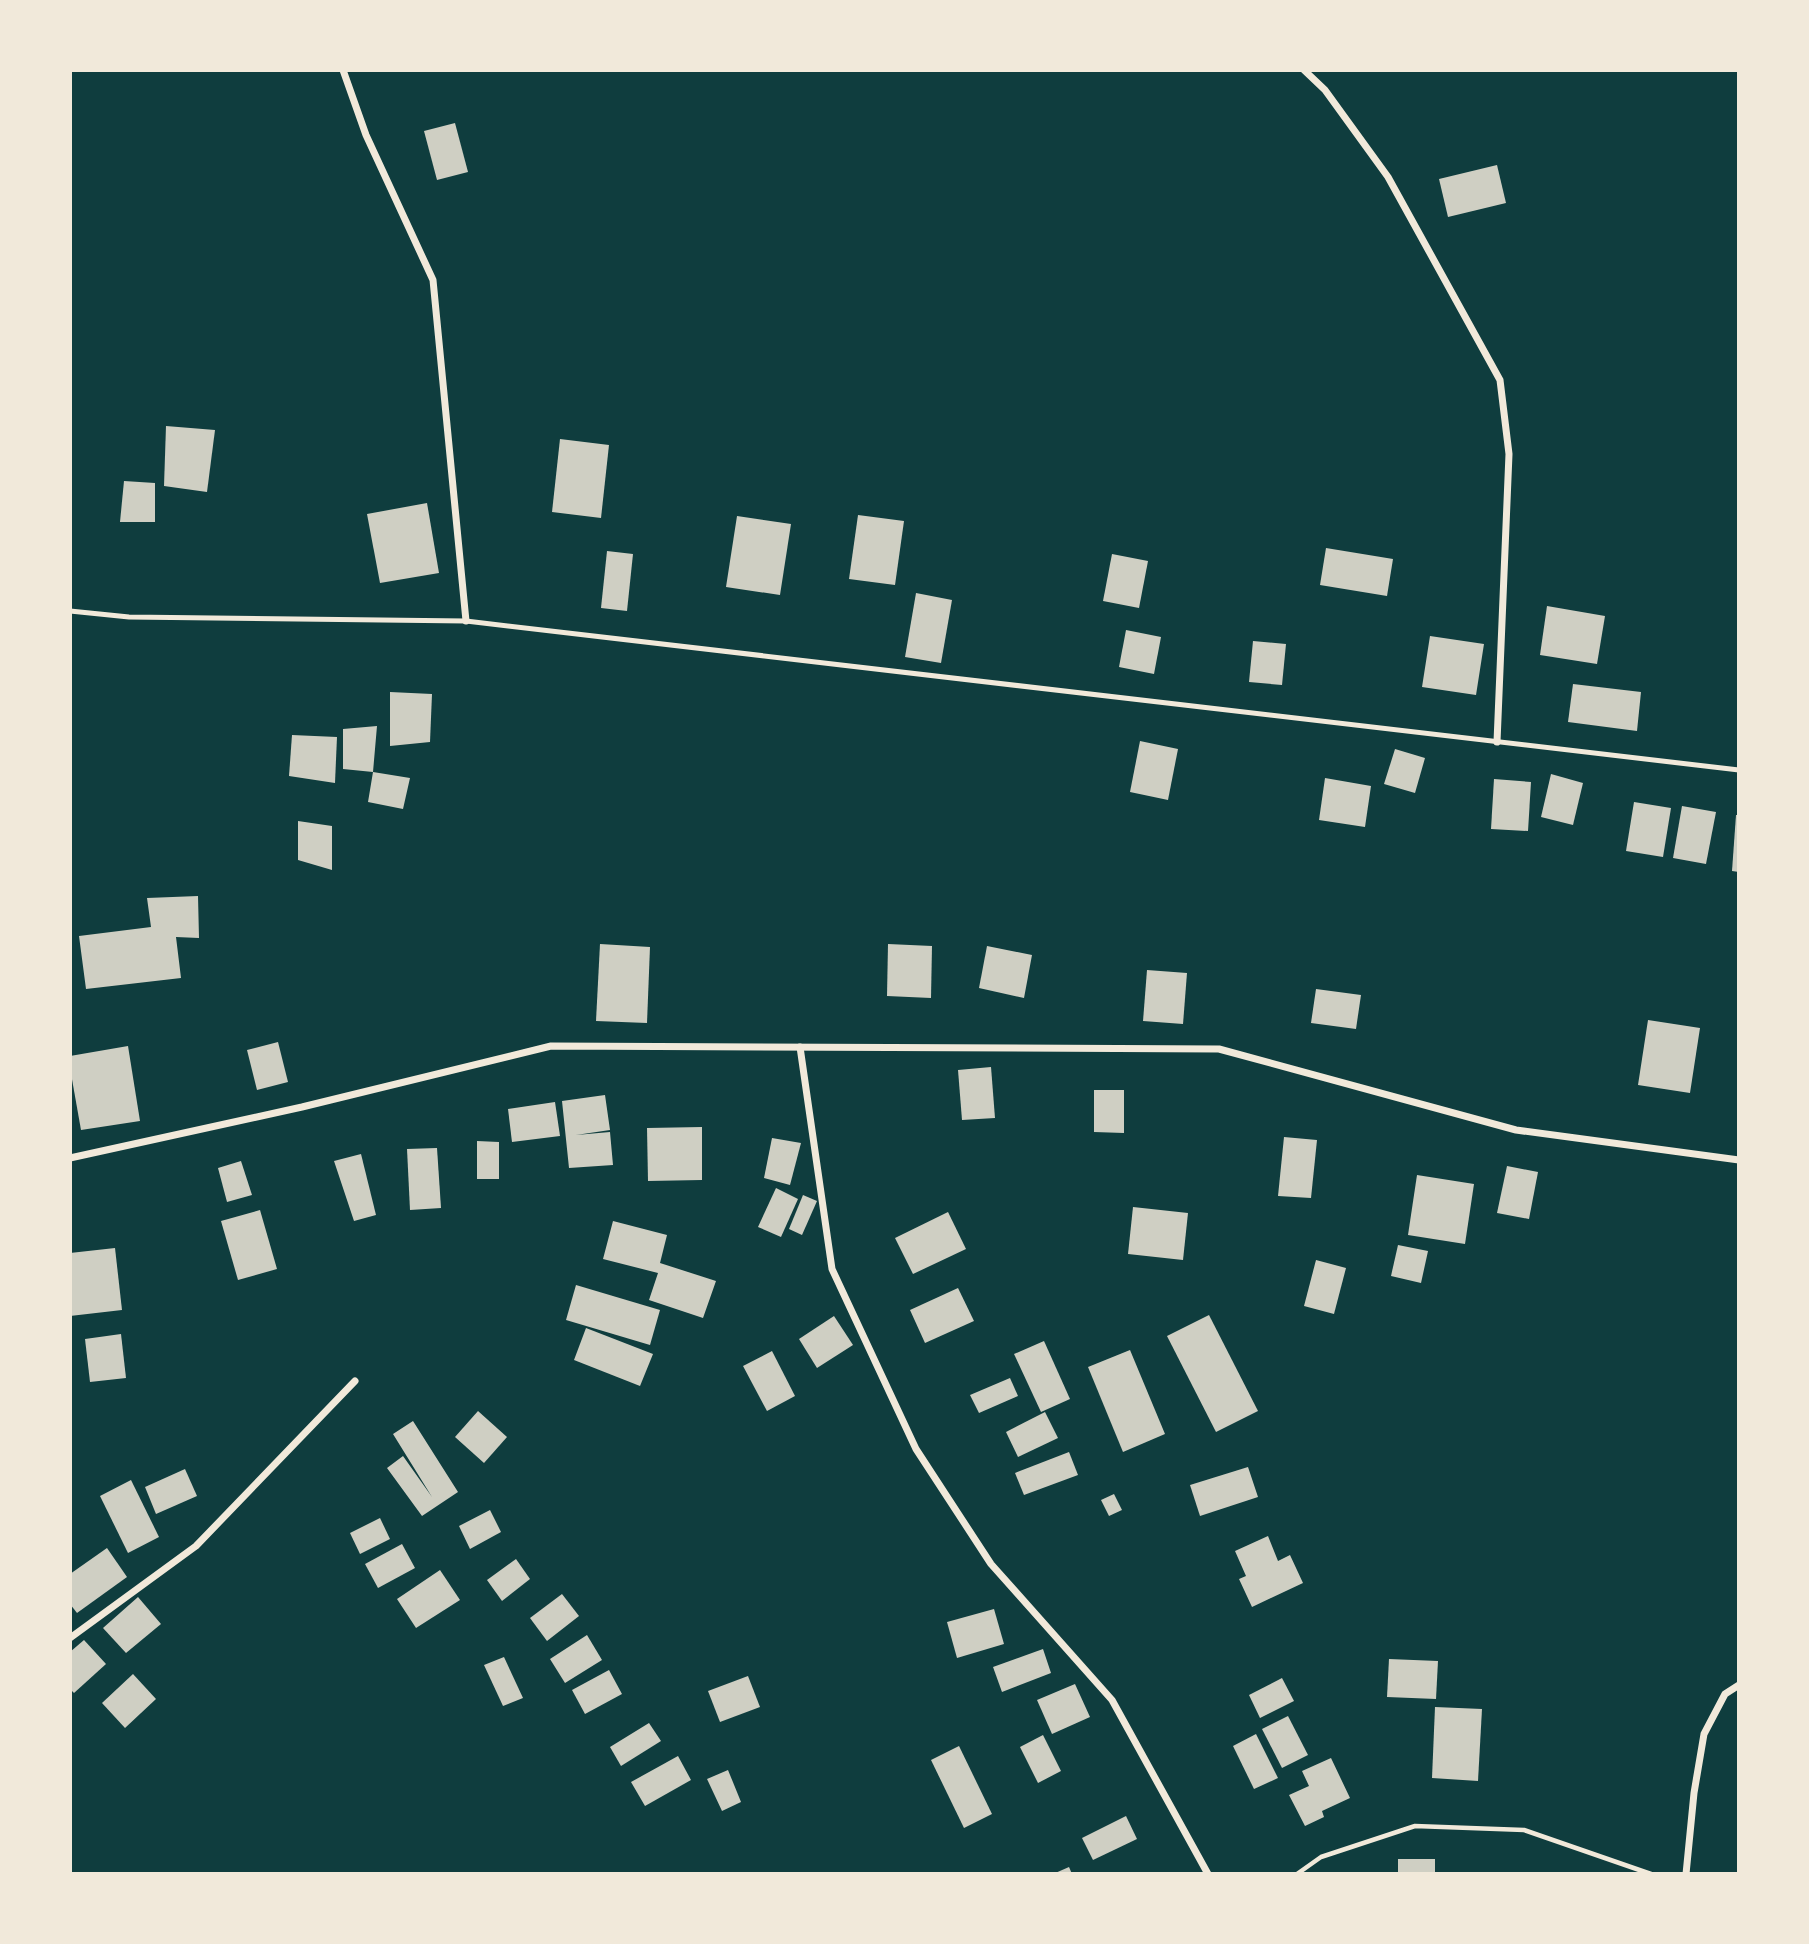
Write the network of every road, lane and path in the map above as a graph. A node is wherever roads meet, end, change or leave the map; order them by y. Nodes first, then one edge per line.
1 (343, 70) edge
2 (1304, 70) edge
3 (70, 611) edge
4 (466, 621) junction
5 (1497, 742) junction
6 (1739, 770) edge
7 (800, 1046) junction
8 (70, 1158) edge
9 (1739, 1160) edge
10 (355, 1381) dead end
11 (70, 1638) edge
12 (1739, 1685) edge
13 (1208, 1874) edge
14 (1297, 1874) edge
15 (1651, 1874) edge
16 (1686, 1874) edge

1 - 4 street
2 - 5 street
3 - 4 lane
4 - 5 lane
5 - 6 lane
7 - 8 street
7 - 9 street
7 - 13 street
10 - 11 street
12 - 16 street
14 - 15 path

